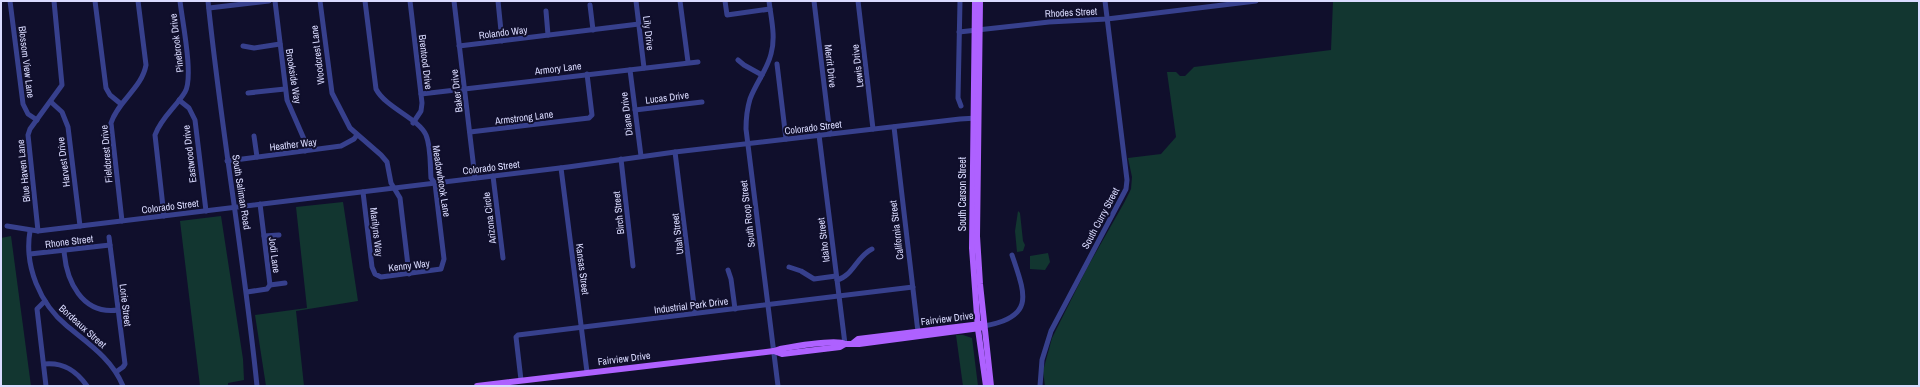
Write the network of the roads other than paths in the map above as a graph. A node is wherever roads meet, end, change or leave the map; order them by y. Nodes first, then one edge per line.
1 (10, 1) edge
2 (54, 1) edge
3 (95, 1) edge
4 (138, 1) edge
5 (180, 1) edge
6 (208, 1) edge
7 (269, 1) edge
8 (275, 1) edge
9 (320, 1) edge
10 (365, 1) edge
11 (410, 1) edge
12 (454, 1) edge
13 (498, 1) edge
14 (636, 1) edge
15 (680, 1) edge
16 (725, 1) edge
17 (769, 1) edge
18 (814, 1) edge
19 (858, 1) edge
20 (960, 1) edge
21 (974, 1) edge
22 (980, 1) edge
23 (1105, 1) edge
24 (1256, 1) edge
25 (590, 6) dead end
26 (209, 8) junction
27 (770, 9) junction
28 (546, 11) dead end
29 (1107, 19) junction
30 (639, 24) junction
31 (593, 30) junction
32 (977, 31) junction
33 (959, 32) junction
34 (548, 35) junction
35 (502, 41) junction
36 (280, 44) junction
37 (243, 46) dead end
38 (459, 46) junction
39 (738, 60) dead end
40 (688, 62) junction
41 (698, 62) dead end
42 (777, 64) dead end
43 (644, 68) junction
44 (630, 70) junction
45 (587, 74) junction
46 (762, 75) junction
47 (285, 89) junction
48 (464, 89) junction
49 (248, 93) dead end
50 (421, 94) junction
51 (179, 100) junction
52 (51, 102) junction
53 (702, 102) dead end
54 (121, 104) junction
55 (961, 106) dead end
56 (635, 110) junction
57 (975, 118) junction
58 (37, 120) junction
59 (413, 123) junction
60 (894, 127) junction
61 (873, 129) junction
62 (470, 132) junction
63 (830, 134) junction
64 (357, 135) junction
65 (819, 135) junction
66 (254, 136) dead end
67 (786, 139) junction
68 (747, 144) junction
69 (305, 151) junction
70 (675, 152) junction
71 (641, 156) junction
72 (257, 157) junction
73 (621, 159) junction
74 (228, 161) junction
75 (561, 168) junction
76 (493, 176) junction
77 (475, 178) junction
78 (435, 183) junction
79 (395, 188) junction
80 (363, 192) junction
81 (260, 204) junction
82 (234, 207) junction
83 (206, 211) junction
84 (164, 216) junction
85 (122, 221) junction
86 (7, 226) dead end
87 (80, 226) junction
88 (30, 231) junction
89 (38, 231) junction
90 (279, 235) dead end
91 (108, 236) dead end
92 (264, 236) junction
93 (110, 245) junction
94 (872, 249) dead end
95 (64, 250) junction
96 (30, 254) junction
97 (1012, 255) dead end
98 (503, 258) dead end
99 (443, 266) joint
100 (633, 266) dead end
101 (789, 267) dead end
102 (728, 270) dead end
103 (375, 274) joint
104 (409, 274) junction
105 (836, 278) junction
106 (285, 283) dead end
107 (270, 285) junction
108 (913, 287) junction
109 (247, 292) junction
110 (838, 296) junction
111 (45, 301) junction
112 (767, 304) junction
113 (735, 308) junction
114 (118, 310) junction
115 (695, 313) junction
116 (980, 326) junction
117 (582, 327) junction
118 (918, 332) junction
119 (853, 343) junction
120 (845, 344) junction
121 (774, 351) junction
122 (44, 364) junction
123 (116, 372) junction
124 (587, 372) junction
125 (521, 380) junction
126 (46, 386) edge
127 (87, 386) edge
128 (123, 386) edge
129 (257, 386) edge
130 (477, 386) edge
131 (778, 386) edge
132 (986, 386) edge
133 (991, 386) edge
134 (1040, 386) edge

1 - 58 street, Blossom View Lane
2 - 52 street, Blue Haven Lane
3 - 54 street
4 - 54 street, Fieldcrest Drive
5 - 51 street, Pinebrook Drive
6 - 26 street, South Saliman Road
7 - 26 street
8 - 36 street, Brookside Way
9 - 64 street, Woodcrest Lane
10 - 59 street, Meadowbrook Lane
11 - 50 street, Brentood Drive
12 - 38 street, Baker Drive
13 - 35 street
14 - 30 street, Lily Drive
15 - 40 street
16 - 27 street
17 - 27 street
18 - 63 street, Merrit Drive
19 - 61 street, Lewis Drive
20 - 33 street
21 - 32 main road, South Carson Street
22 - 32 main road, South Carson Street
23 - 29 street, South Curry Street
24 - 29 street, Rhodes Street
25 - 31 street
26 - 74 street, South Saliman Road
27 - 46 street, South Roop Street
28 - 34 street
29 - 32 street, Rhodes Street
29 - 134 street, South Curry Street
30 - 31 street, Rolando Way
30 - 43 street, Lily Drive
31 - 34 street, Rolando Way
32 - 33 street, Rhodes Street
32 - 57 main road, South Carson Street
33 - 55 street
34 - 35 street, Rolando Way
35 - 38 street, Rolando Way
36 - 37 street
36 - 47 street, Brookside Way
38 - 48 street, Baker Drive
39 - 46 street
40 - 41 street, Armory Lane
40 - 43 street, Armory Lane
42 - 67 street
43 - 44 street, Armory Lane
44 - 45 street, Armory Lane
44 - 56 street, Diane Drive
45 - 48 street, Armory Lane
45 - 62 street, Armstrong Lane
46 - 68 street, South Roop Street
47 - 49 street
47 - 69 street, Brookside Way
48 - 50 street, Armory Lane
48 - 62 street, Baker Drive
50 - 59 street, Brentood Drive
51 - 83 street, Eastwood Drive
51 - 84 street, Pinebrook Drive
52 - 58 street, Blue Haven Lane
52 - 87 street, Harvest Drive
53 - 56 street, Lucas Drive
54 - 85 street, Fieldcrest Drive
56 - 71 street, Diane Drive
57 - 60 street, Colorado Street
57 - 116 main road, South Carson Street
58 - 89 street, Blue Haven Lane
59 - 78 street, Meadowbrook Lane
60 - 61 street, Colorado Street
60 - 108 street, California Street
61 - 63 street, Colorado Street
62 - 77 street, Baker Drive
63 - 65 street, Colorado Street
64 - 69 street, Heather Way
64 - 79 street, Woodcrest Lane
65 - 67 street, Colorado Street
65 - 105 street, Idaho Street
66 - 72 street
67 - 68 street, Colorado Street
68 - 70 street, Colorado Street
68 - 112 street, South Roop Street
69 - 72 street, Heather Way
70 - 71 street, Colorado Street
70 - 115 street, Utah Street
71 - 73 street, Colorado Street
72 - 74 street, Heather Way
73 - 75 street, Colorado Street
73 - 100 street, Birch Street
74 - 82 street, South Saliman Road
75 - 76 street, Colorado Street
75 - 117 street, Kansas Street
76 - 77 street, Colorado Street
76 - 98 street, Arizona Circle
77 - 78 street, Colorado Street
78 - 79 street, Colorado Street
78 - 99 street, Meadowbrook Lane
79 - 80 street, Colorado Street
79 - 104 street, Woodcrest Lane
80 - 81 street, Colorado Street
80 - 103 street, Marilyns Way
81 - 82 street, Colorado Street
81 - 92 street, Jodi Lane
82 - 83 street, Colorado Street
82 - 109 street, South Saliman Road
83 - 84 street, Colorado Street
84 - 85 street, Colorado Street
85 - 87 street, Colorado Street
86 - 88 street, Colorado Street
87 - 89 street, Colorado Street
88 - 89 street, Colorado Street
88 - 96 street, Bordeaux Street
90 - 92 street
91 - 93 street, Lorie Street
92 - 107 street, Jodi Lane
93 - 95 street, Rhone Street
93 - 114 street, Lorie Street
94 - 105 street
95 - 96 street, Rhone Street
95 - 114 street
96 - 111 street, Bordeaux Street
97 - 116 street
99 - 104 street, Kenny Way
101 - 105 street
102 - 113 street
103 - 104 street, Kenny Way
105 - 110 street, Idaho Street
106 - 107 street, Jodi Lane
107 - 109 street, Jodi Lane
108 - 110 street, Industrial Park Drive
108 - 118 street, California Street
109 - 129 street, South Saliman Road
110 - 112 street, Industrial Park Drive
110 - 120 street, Idaho Street
111 - 122 street
111 - 123 street, Bordeaux Street
112 - 113 street, Industrial Park Drive
112 - 121 street, South Roop Street
113 - 115 street, Industrial Park Drive
114 - 123 street, Lorie Street
115 - 117 street, Industrial Park Drive
116 - 118 main road, Fairview Drive
116 - 119 main road, Fairview Drive
116 - 132 main road, South Carson Street
116 - 133 main road, South Carson Street
117 - 124 street, Kansas Street
117 - 125 street, Industrial Park Drive
118 - 119 main road, Fairview Drive
119 - 120 main road, Fairview Drive
120 - 121 main road, Fairview Drive
121 - 124 main road, Fairview Drive
121 - 131 street, South Roop Street
122 - 126 street
122 - 127 street
123 - 128 street, Bordeaux Street
124 - 125 main road, Fairview Drive
125 - 130 main road, Fairview Drive

